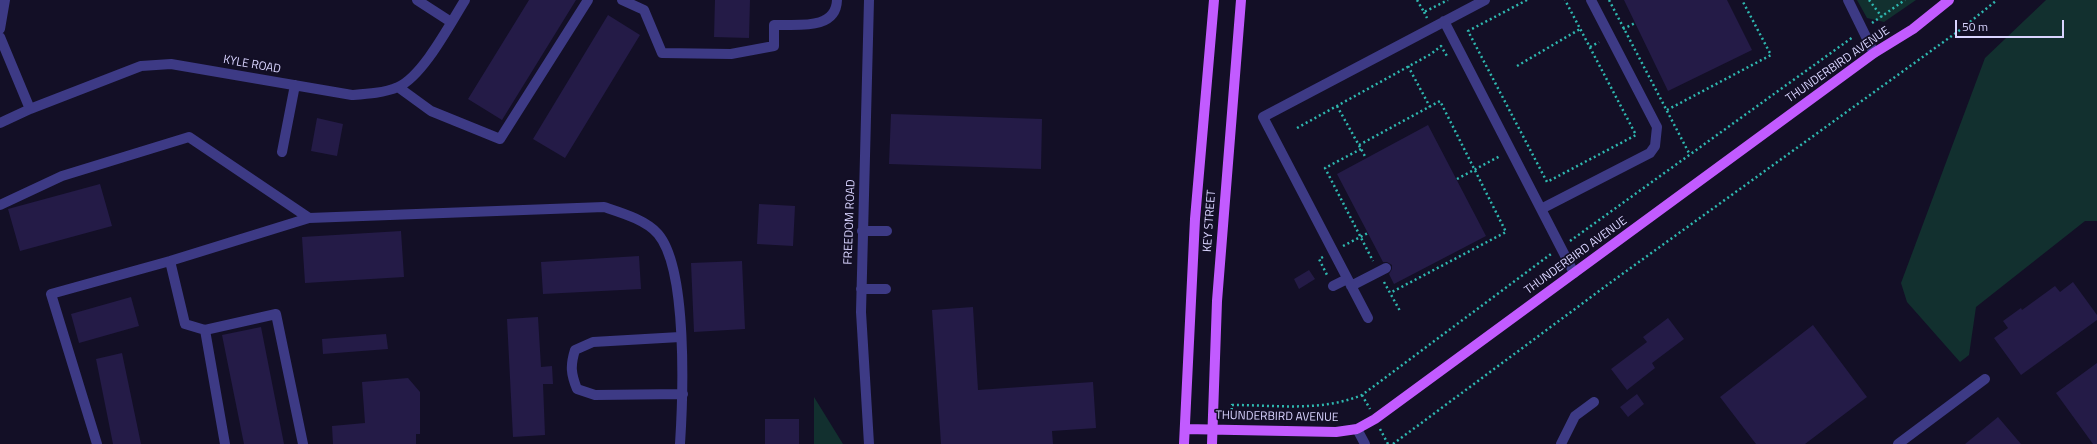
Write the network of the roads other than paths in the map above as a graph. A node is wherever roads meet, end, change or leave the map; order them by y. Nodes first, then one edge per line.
1 (5, 0) edge
2 (417, 0) edge
3 (465, 0) edge
4 (588, 0) edge
5 (622, 0) edge
6 (837, 0) edge
7 (869, 0) edge
8 (1214, 0) edge
9 (1241, 0) edge
10 (1485, 0) edge
11 (1592, 0) edge
12 (1848, 0) edge
13 (1949, 0) edge
14 (1444, 21) junction
15 (451, 22) junction
16 (0, 29) edge
17 (0, 37) edge
18 (1874, 53) junction
19 (295, 85) junction
20 (398, 87) junction
21 (30, 109) junction
22 (0, 123) edge
23 (282, 152) dead end
24 (0, 205) edge
25 (1541, 209) junction
26 (309, 218) junction
27 (862, 231) junction
28 (887, 231) dead end
29 (170, 261) junction
30 (1382, 270) road end
31 (1574, 273) junction
32 (1349, 282) junction
33 (1333, 286) dead end
34 (861, 289) junction
35 (886, 289) dead end
36 (1368, 318) dead end
37 (205, 330) junction
38 (680, 337) junction
39 (1985, 379) dead end
40 (683, 394) junction
41 (1594, 402) dead end
42 (1185, 429) junction
43 (1357, 429) junction
44 (1213, 430) junction
45 (97, 444) edge
46 (225, 444) edge
47 (303, 444) edge
48 (680, 444) edge
49 (869, 444) edge
50 (1184, 444) edge
51 (1212, 444) edge
52 (1365, 444) edge
53 (1561, 444) edge
54 (1898, 444) edge

1 - 16 street
2 - 15 street
3 - 15 street, KYLE ROAD
4 - 20 street
5 - 6 street
7 - 27 street, FREEDOM ROAD
8 - 42 main road, KEY STREET
9 - 44 main road, KEY STREET
10 - 14 street
11 - 25 street
12 - 18 street
13 - 18 main road, THUNDERBIRD AVENUE
14 - 25 street
14 - 32 street
15 - 20 street, KYLE ROAD
17 - 21 street
18 - 31 main road, THUNDERBIRD AVENUE
19 - 20 street, KYLE ROAD
19 - 21 street, KYLE ROAD
19 - 23 street
21 - 22 street, KYLE ROAD
24 - 26 street
25 - 31 street
26 - 29 street
26 - 38 street
27 - 28 street
27 - 34 street, FREEDOM ROAD
29 - 37 street
29 - 45 street
30 - 32 street
31 - 43 main road, THUNDERBIRD AVENUE
32 - 33 street
32 - 36 street
34 - 35 street
34 - 49 street, FREEDOM ROAD
37 - 46 street
37 - 47 street
38 - 40 street
38 - 40 street
39 - 54 street
40 - 48 street
41 - 53 street
42 - 44 main road, THUNDERBIRD AVENUE
42 - 50 main road, KEY STREET
43 - 44 main road, THUNDERBIRD AVENUE
43 - 52 street
44 - 51 main road, KEY STREET

